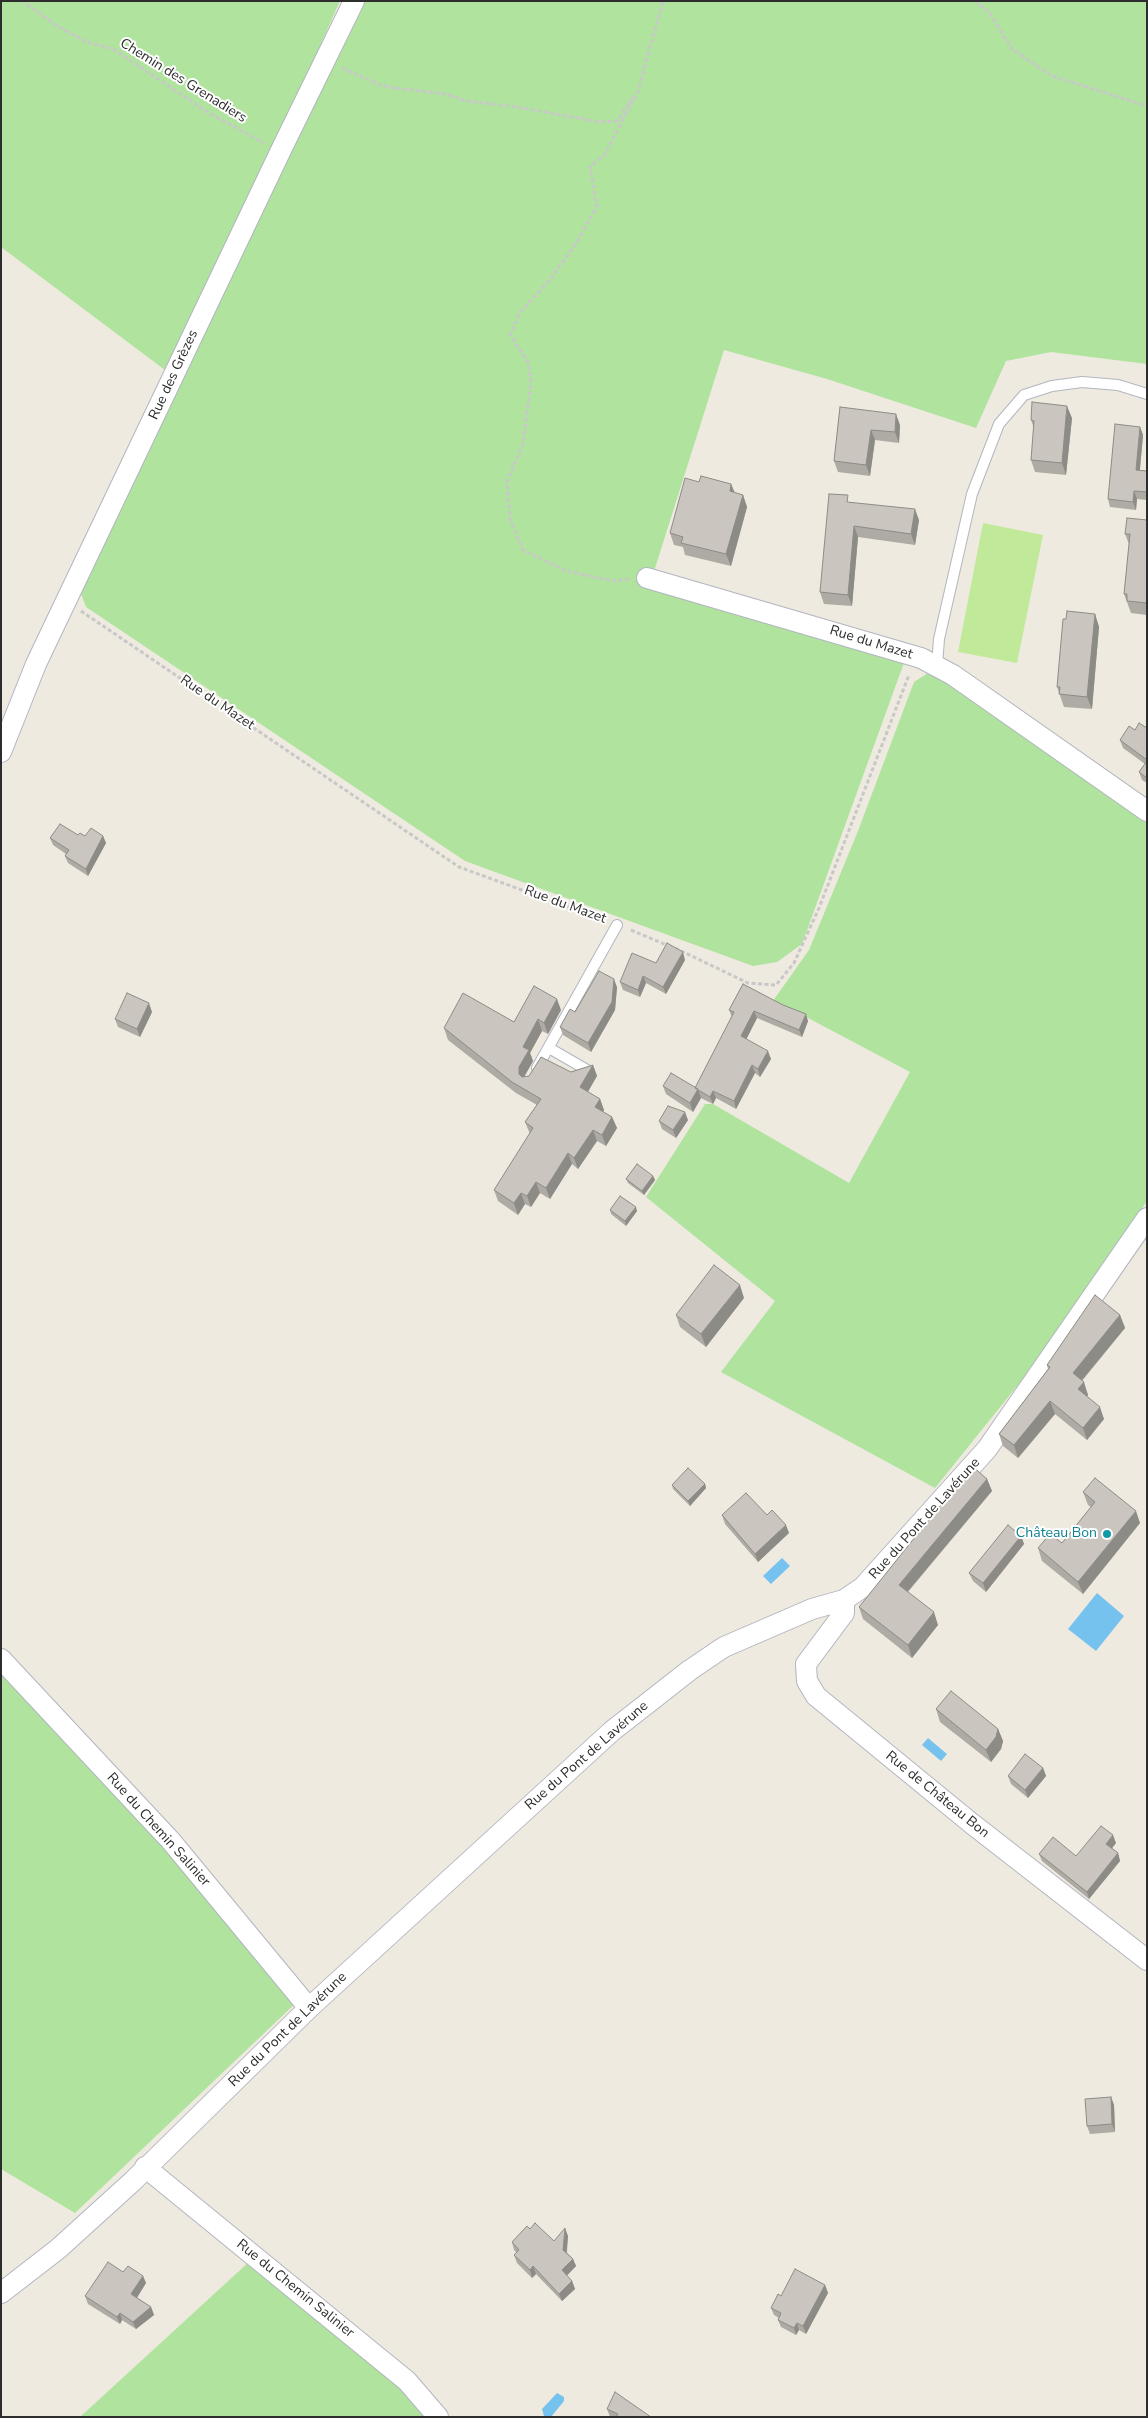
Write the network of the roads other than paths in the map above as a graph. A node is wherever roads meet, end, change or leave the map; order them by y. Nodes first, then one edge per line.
1 (354, 1) edge
2 (1147, 394) edge
3 (647, 578) road end
4 (929, 662) junction
5 (1, 752) edge
6 (1147, 810) edge
7 (617, 925) road end
8 (549, 1048) junction
9 (587, 1070) edge
10 (534, 1074) edge
11 (1147, 1218) edge
12 (844, 1600) junction
13 (1, 1659) edge
14 (1147, 1960) edge
15 (309, 2008) junction
16 (146, 2167) junction
17 (1, 2293) edge
18 (438, 2417) edge

1 - 5 street, Rue des Grèzes
2 - 4 lane
3 - 4 street, Rue du Mazet
4 - 6 street, Rue du Mazet
7 - 8 lane
8 - 9 lane
8 - 10 lane
11 - 12 street, Rue du Pont de Lavérune
12 - 14 street, Rue de Château Bon
12 - 15 street, Rue du Pont de Lavérune
13 - 15 street, Rue du Chemin Salinier
15 - 16 street, Rue du Pont de Lavérune
16 - 17 street, Rue du Pont de Lavérune
16 - 18 street, Rue du Chemin Salinier

